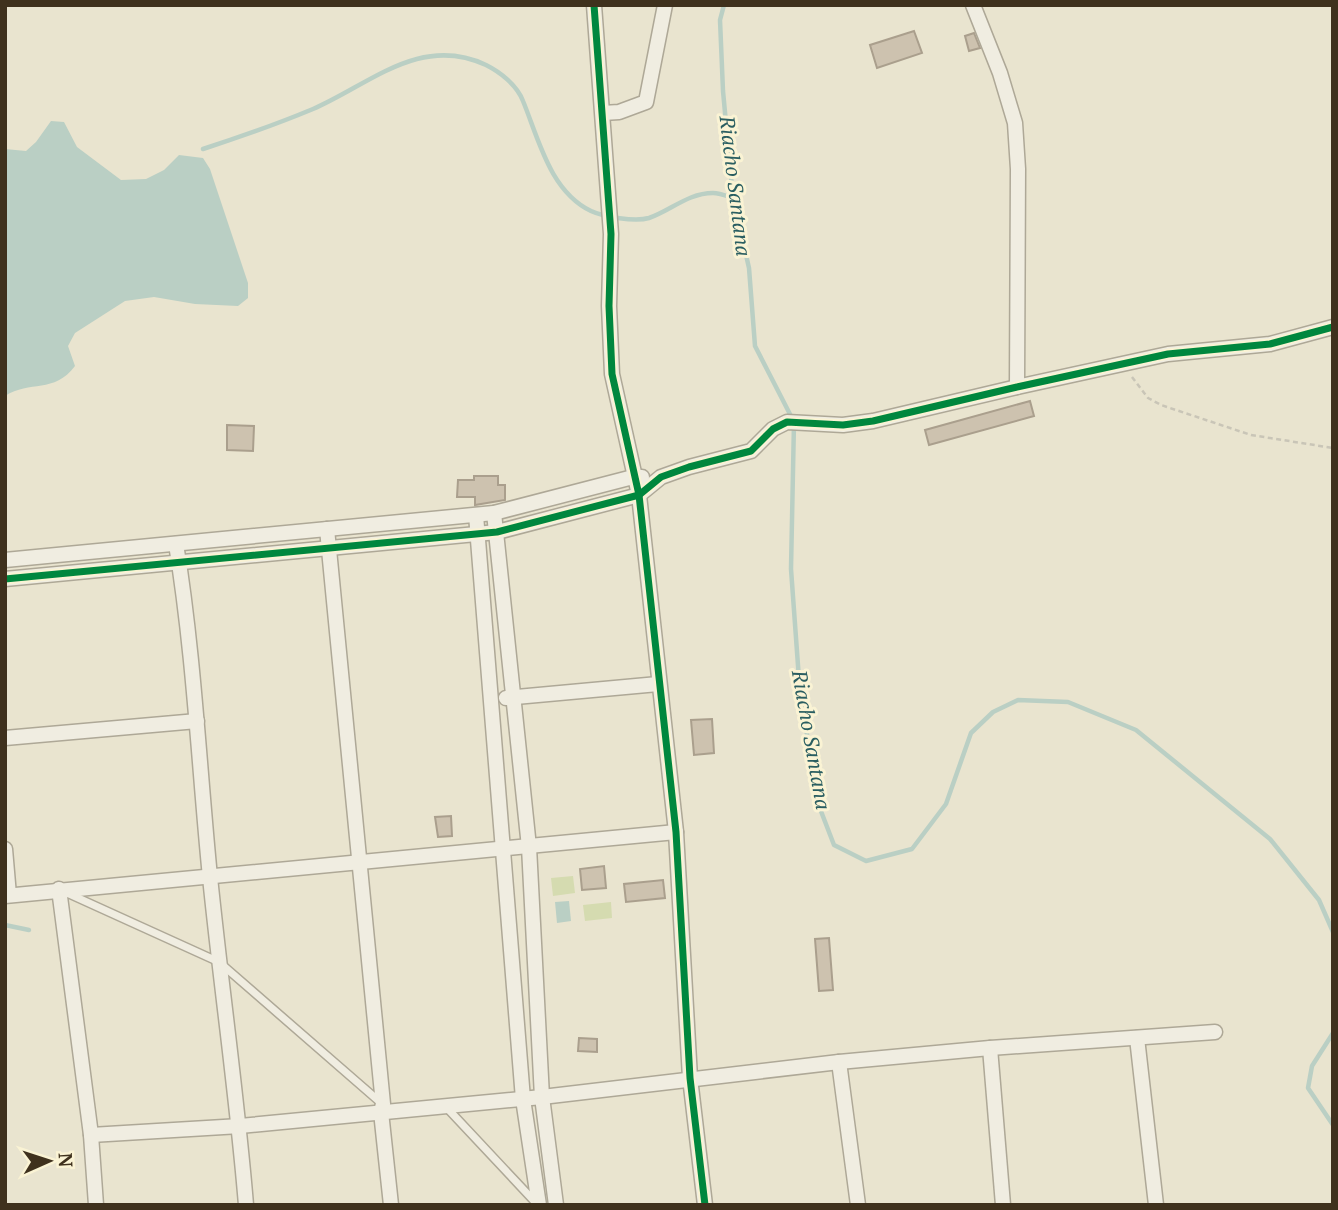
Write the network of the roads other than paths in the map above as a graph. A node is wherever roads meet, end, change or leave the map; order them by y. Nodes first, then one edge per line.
1 (594, 5) edge
2 (665, 5) edge
3 (973, 5) edge
4 (603, 113) junction
5 (1333, 327) edge
6 (1017, 387) junction
7 (633, 477) junction
8 (661, 477) junction
9 (639, 495) junction
10 (495, 513) junction
11 (477, 514) junction
12 (327, 529) junction
13 (497, 532) junction
14 (479, 534) junction
15 (176, 544) junction
16 (329, 549) junction
17 (5, 560) edge
18 (179, 561) junction
19 (5, 579) edge
20 (658, 684) junction
21 (514, 697) junction
22 (492, 699) junction
23 (197, 720) junction
24 (5, 738) edge
25 (676, 832) junction
26 (529, 848) junction
27 (5, 849) edge
28 (505, 849) junction
29 (359, 862) junction
30 (210, 875) junction
31 (59, 889) junction
32 (7, 895) edge
33 (219, 962) junction
34 (1214, 1032) dead end
35 (1138, 1038) junction
36 (990, 1048) junction
37 (839, 1062) junction
38 (690, 1078) junction
39 (542, 1097) junction
40 (523, 1099) junction
41 (445, 1106) junction
42 (382, 1108) junction
43 (240, 1126) junction
44 (91, 1135) junction
45 (96, 1205) edge
46 (246, 1205) edge
47 (391, 1205) edge
48 (538, 1205) edge
49 (556, 1205) edge
50 (705, 1205) edge
51 (858, 1205) edge
52 (1003, 1205) edge
53 (1157, 1205) edge

1 - 4 street
2 - 4 street
3 - 6 street
4 - 7 street
5 - 6 street
6 - 8 street
7 - 8 street
7 - 9 street
7 - 10 street
8 - 9 street
9 - 13 street
9 - 20 street
10 - 11 street
10 - 13 street
11 - 12 street
11 - 14 street
12 - 15 street
12 - 16 street
13 - 14 street
13 - 21 street
14 - 16 street
14 - 22 street
15 - 17 street
15 - 18 street
16 - 18 street
16 - 29 street
18 - 19 street
18 - 23 street
20 - 21 street
20 - 25 street
21 - 22 street
21 - 26 street
22 - 28 street
23 - 24 street
23 - 30 street
25 - 26 street
25 - 38 street
26 - 28 street
26 - 39 street
27 - 32 street
28 - 29 street
28 - 40 street
29 - 30 street
29 - 42 street
30 - 31 street
30 - 33 street
31 - 32 street
31 - 33 lane
31 - 44 street
33 - 42 lane
33 - 43 street
34 - 35 street
35 - 36 street
35 - 53 street
36 - 37 street
36 - 52 street
37 - 38 street
37 - 51 street
38 - 39 street
38 - 50 street
39 - 40 street
39 - 49 street
40 - 41 street
40 - 48 street
41 - 42 street
41 - 48 lane
42 - 43 street
42 - 47 street
43 - 44 street
43 - 46 street
44 - 45 street

